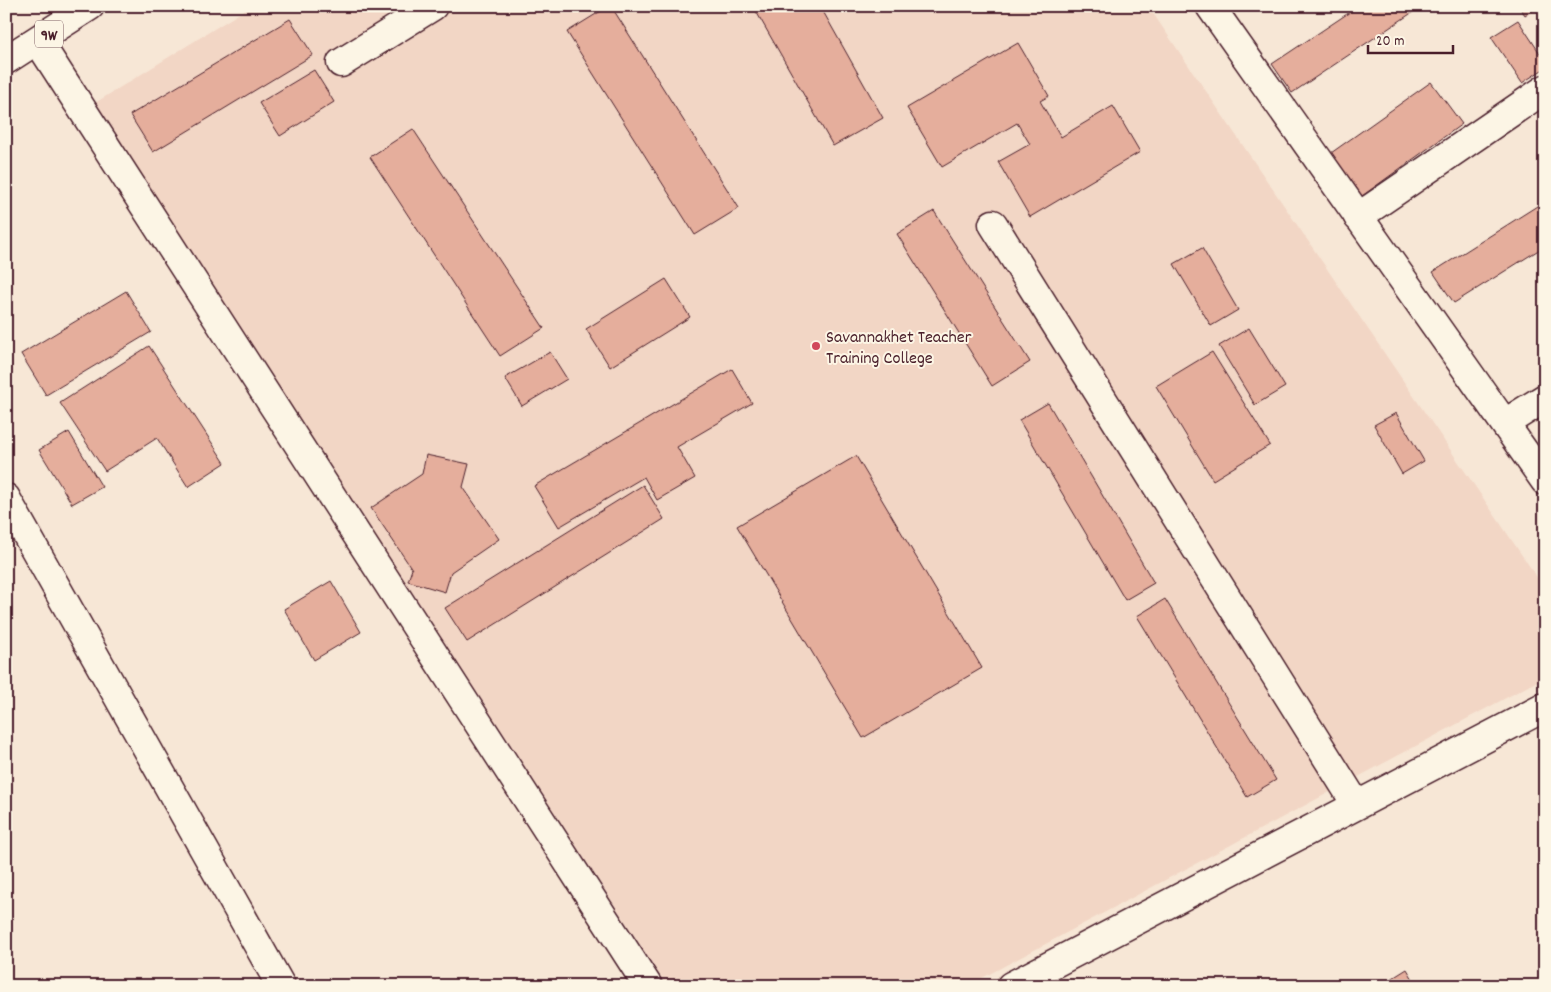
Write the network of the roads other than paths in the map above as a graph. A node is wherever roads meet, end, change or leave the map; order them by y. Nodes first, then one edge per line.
1 (90, 6) edge
2 (433, 6) edge
3 (1210, 6) edge
4 (38, 41) junction
5 (6, 60) edge
6 (342, 63) dead end
7 (1545, 89) edge
8 (1358, 217) junction
9 (993, 224) dead end
10 (1545, 398) edge
11 (1505, 423) junction
12 (1545, 481) edge
13 (6, 498) edge
14 (1545, 706) edge
15 (1356, 804) junction
16 (281, 986) edge
17 (648, 986) edge
18 (1011, 986) edge

1 - 4 main road, 9W
2 - 6 main road
3 - 8 main road
4 - 5 main road, 9W
4 - 17 main road
7 - 8 main road
8 - 11 main road
9 - 15 main road
10 - 11 main road
11 - 12 main road
13 - 16 main road
14 - 15 main road
15 - 18 main road

